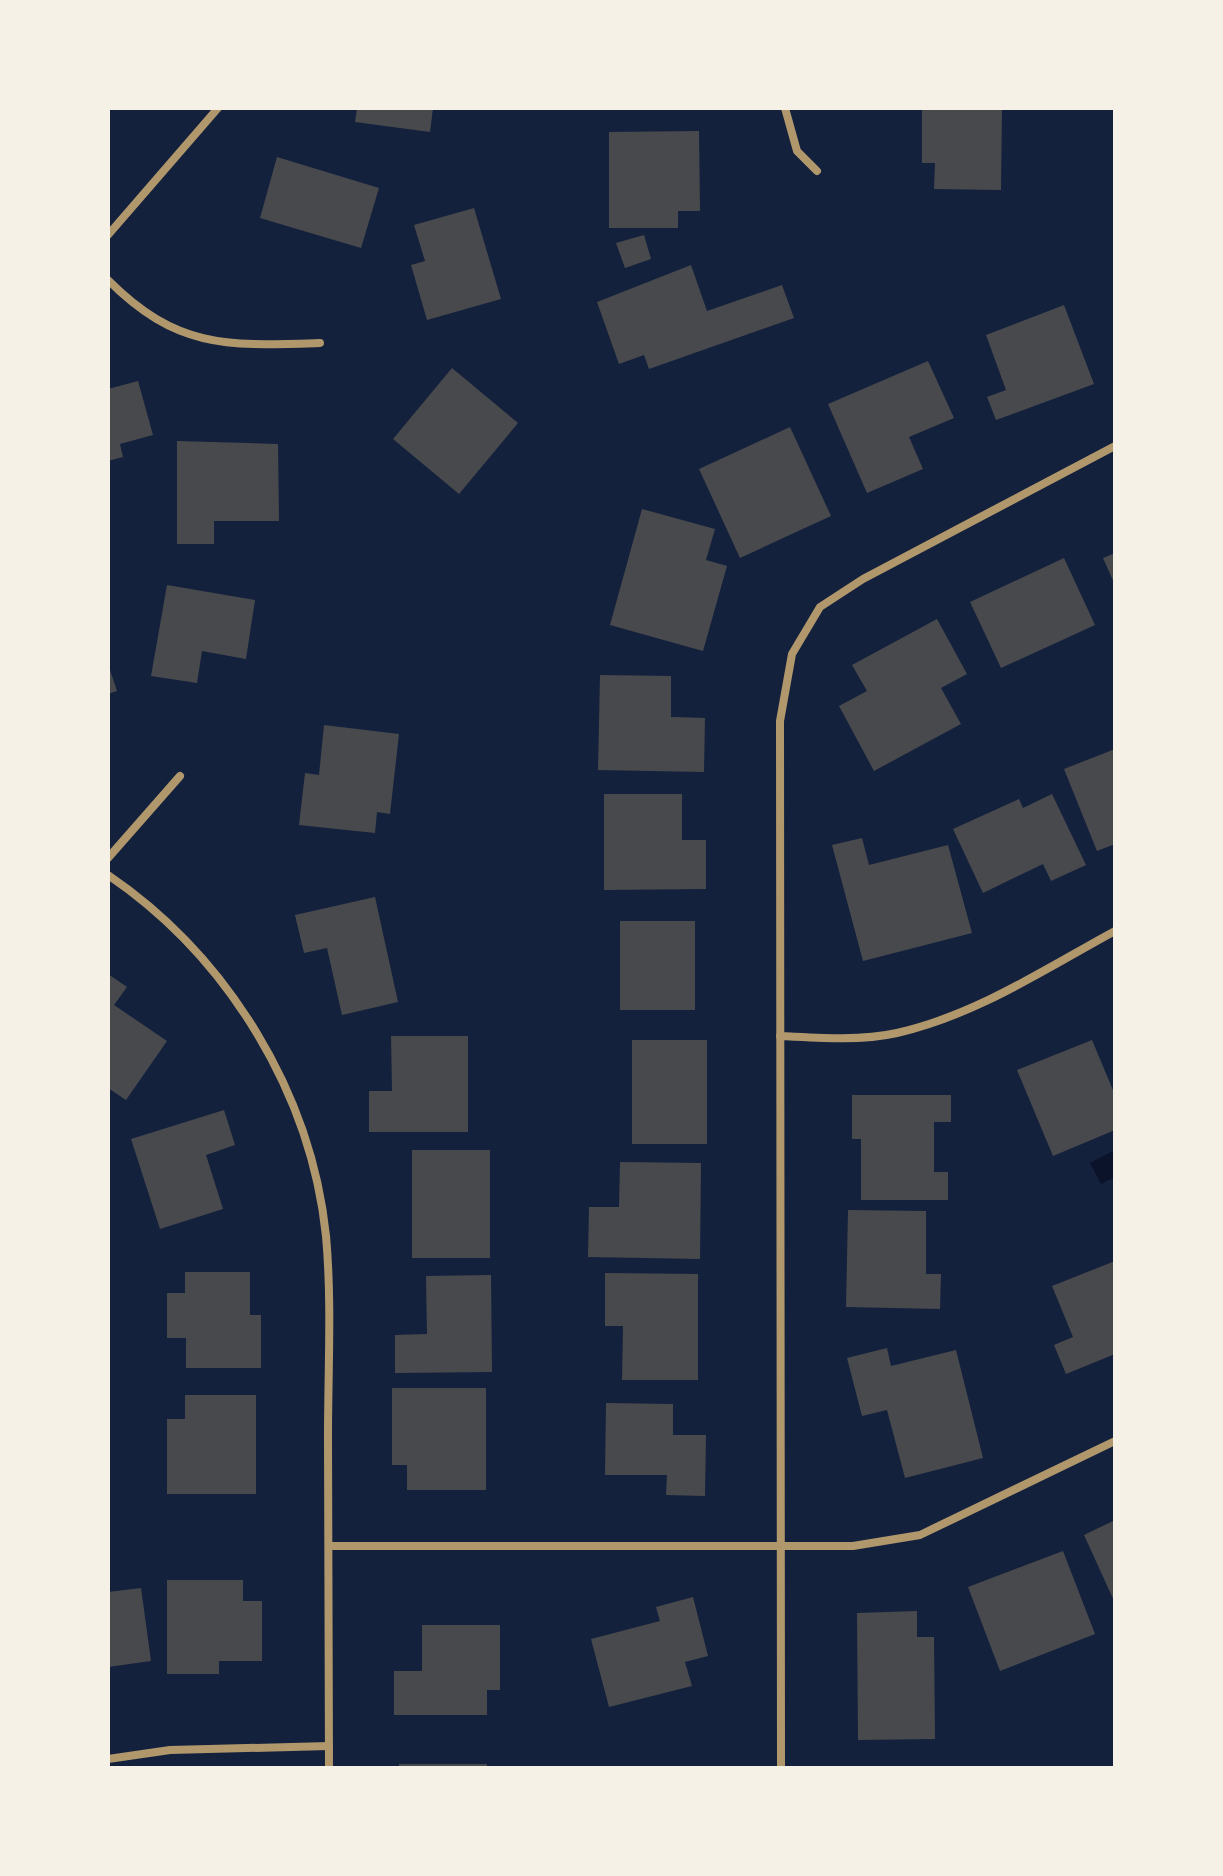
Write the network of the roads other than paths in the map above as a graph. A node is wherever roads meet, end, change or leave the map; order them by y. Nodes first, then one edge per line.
1 (218, 108) edge
2 (785, 108) edge
3 (817, 171) dead end
4 (108, 235) edge
5 (108, 280) edge
6 (320, 343) dead end
7 (1115, 446) edge
8 (180, 776) dead end
9 (108, 858) edge
10 (108, 875) edge
11 (1115, 931) edge
12 (780, 1036) junction
13 (1115, 1441) edge
14 (329, 1546) junction
15 (781, 1548) junction
16 (329, 1746) junction
17 (108, 1759) edge
18 (329, 1768) edge
19 (781, 1768) edge

1 - 4 street
2 - 3 street
5 - 6 street
7 - 12 street
8 - 9 street
10 - 14 street
11 - 12 street
12 - 15 street
13 - 15 street
14 - 15 street
14 - 16 street
15 - 19 street
16 - 17 street
16 - 18 street

